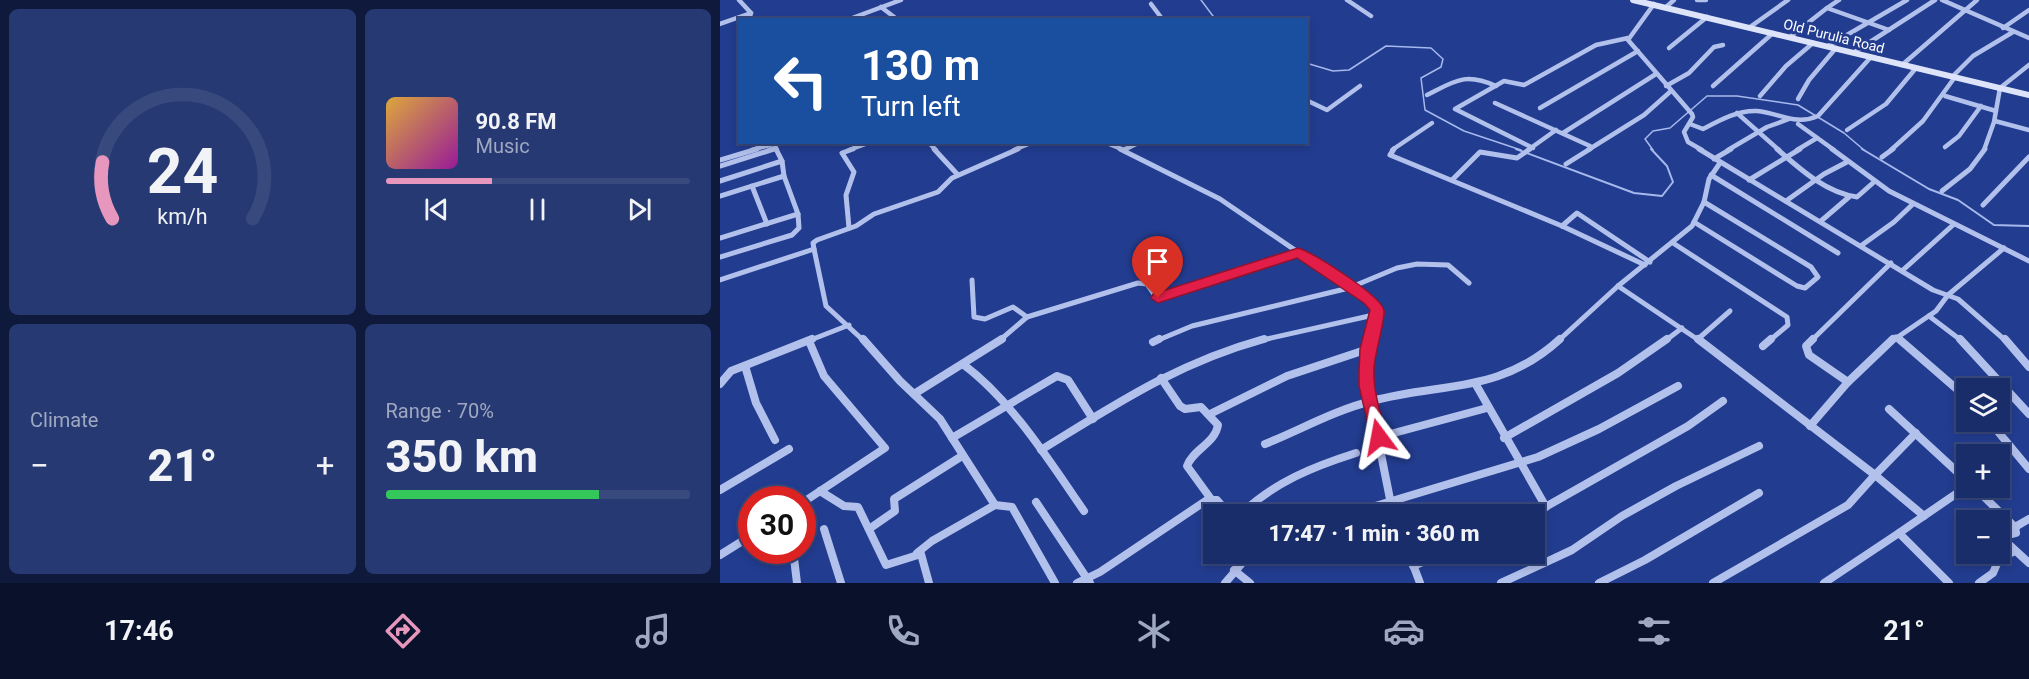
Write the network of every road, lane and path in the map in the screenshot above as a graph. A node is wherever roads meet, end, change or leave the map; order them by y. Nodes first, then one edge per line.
1 (739, 0) edge
2 (901, 0) edge
3 (1347, 0) edge
4 (1633, 0) edge
5 (1674, 0) edge
6 (1697, 0) edge
7 (1706, 0) edge
8 (1788, 0) edge
9 (1839, 0) edge
10 (1907, 0) edge
11 (1935, 0) edge
12 (1942, 0) edge
13 (1977, 0) edge
14 (1151, 4) dead end
15 (1654, 4) junction
16 (881, 7) junction
17 (1666, 7) junction
18 (1827, 8) junction
19 (1964, 10) junction
20 (2029, 10) edge
21 (751, 13) junction
22 (1371, 16) dead end
23 (1707, 17) junction
24 (750, 18) edge
25 (852, 18) edge
26 (895, 18) edge
27 (1162, 18) edge
28 (1867, 22) junction
29 (720, 24) edge
30 (1750, 27) junction
31 (2004, 28) junction
32 (1889, 30) junction
33 (2013, 32) junction
34 (1773, 33) junction
35 (1790, 37) junction
36 (1628, 38) junction
37 (2029, 38) edge
38 (1813, 42) junction
39 (1723, 45) dead end
40 (1828, 46) junction
41 (1669, 48) dead end
42 (1836, 48) junction
43 (1638, 51) junction
44 (1853, 53) junction
45 (1871, 57) junction
46 (1902, 65) junction
47 (2029, 65) edge
48 (1916, 68) junction
49 (1656, 74) junction
50 (1953, 77) junction
51 (1360, 86) dead end
52 (1496, 86) junction
53 (1666, 86) junction
54 (1713, 86) dead end
55 (2000, 88) junction
56 (1671, 91) junction
57 (1427, 95) dead end
58 (2029, 95) edge
59 (1760, 96) dead end
60 (1945, 96) junction
61 (1798, 99) dead end
62 (1308, 101) edge
63 (1495, 103) dead end
64 (1981, 106) junction
65 (1540, 108) dead end
66 (1996, 111) junction
67 (1737, 113) junction
68 (1790, 119) junction
69 (1995, 121) junction
70 (1432, 123) dead end
71 (1690, 124) junction
72 (1798, 124) junction
73 (1556, 130) junction
74 (1847, 130) dead end
75 (2029, 130) edge
76 (1760, 131) junction
77 (1563, 134) junction
78 (1817, 138) junction
79 (772, 144) edge
80 (866, 144) edge
81 (930, 144) edge
82 (1029, 144) edge
83 (1109, 144) edge
84 (1136, 144) edge
85 (1590, 146) junction
86 (1945, 147) dead end
87 (1124, 150) junction
88 (1531, 150) junction
89 (1785, 155) junction
90 (1882, 157) dead end
91 (2029, 157) edge
92 (720, 160) edge
93 (782, 161) junction
94 (1717, 161) junction
95 (1847, 162) junction
96 (1566, 164) dead end
97 (720, 166) edge
98 (1711, 175) junction
99 (784, 176) junction
100 (958, 176) junction
101 (1452, 180) junction
102 (1749, 180) junction
103 (1815, 180) junction
104 (720, 181) edge
105 (1874, 182) junction
106 (752, 186) junction
107 (1942, 191) dead end
108 (720, 196) edge
109 (1849, 197) junction
110 (1786, 201) junction
111 (1704, 202) junction
112 (1913, 204) junction
113 (1983, 205) dead end
114 (798, 214) junction
115 (1821, 221) junction
116 (1694, 222) junction
117 (767, 224) junction
118 (1953, 225) junction
119 (1562, 226) junction
120 (849, 228) junction
121 (720, 238) edge
122 (1673, 243) junction
123 (1862, 245) junction
124 (2004, 248) junction
125 (814, 249) junction
126 (1298, 253) junction
127 (1838, 253) dead end
128 (720, 257) edge
129 (2029, 261) edge
130 (1891, 263) junction
131 (1647, 264) junction
132 (1903, 270) junction
133 (720, 280) edge
134 (972, 280) dead end
135 (1142, 283) junction
136 (1469, 283) dead end
137 (1618, 286) junction
138 (1349, 288) junction
139 (1948, 295) junction
140 (1164, 298) junction
141 (1730, 311) dead end
142 (1378, 314) junction
143 (1929, 316) junction
144 (1027, 317) junction
145 (849, 325) junction
146 (1682, 328) junction
147 (1896, 337) junction
148 (1698, 339) junction
149 (809, 341) junction
150 (1153, 342) dead end
151 (1763, 346) dead end
152 (1368, 349) junction
153 (964, 365) junction
154 (745, 366) junction
155 (2029, 367) edge
156 (1161, 378) junction
157 (1848, 382) junction
158 (1475, 383) junction
159 (720, 384) edge
160 (1678, 386) dead end
161 (1956, 388) edge
162 (914, 394) junction
163 (1371, 401) junction
164 (1723, 401) dead end
165 (1003, 407) junction
166 (1487, 408) junction
167 (1889, 409) dead end
168 (1210, 414) junction
169 (2029, 414) edge
170 (1093, 419) junction
171 (1810, 426) junction
172 (1998, 432) edge
173 (1916, 433) junction
174 (1379, 437) junction
175 (952, 438) junction
176 (1504, 438) junction
177 (775, 440) dead end
178 (1265, 444) dead end
179 (1759, 446) dead end
180 (789, 450) dead end
181 (1041, 450) junction
182 (1356, 453) dead end
183 (963, 456) junction
184 (1519, 464) junction
185 (2029, 469) edge
186 (1956, 471) edge
187 (1875, 475) junction
188 (720, 490) edge
189 (820, 491) junction
190 (1759, 493) dead end
191 (816, 494) edge
192 (1956, 494) edge
193 (1985, 498) edge
194 (1211, 499) junction
195 (1388, 499) junction
196 (1036, 502) dead end
197 (1220, 504) edge
198 (1252, 504) edge
199 (1375, 504) edge
200 (1390, 504) edge
201 (995, 505) junction
202 (1546, 507) joint
203 (1084, 511) dead end
204 (1924, 516) junction
205 (2029, 519) edge
206 (2015, 527) junction
207 (869, 529) junction
208 (824, 530) dead end
209 (1899, 533) junction
210 (738, 544) edge
211 (2015, 551) junction
212 (916, 553) junction
213 (720, 555) edge
214 (2029, 563) edge
215 (795, 564) edge
216 (1240, 564) edge
217 (1418, 564) edge
218 (1413, 566) joint
219 (1234, 570) junction
220 (1089, 581) edge
221 (797, 583) edge
222 (841, 583) edge
223 (929, 583) edge
224 (1055, 583) edge
225 (1077, 583) edge
226 (1225, 583) edge
227 (1250, 583) edge
228 (1420, 583) edge
229 (1501, 583) edge
230 (1599, 583) edge
231 (1713, 583) edge
232 (1824, 583) edge
233 (1949, 583) edge
234 (1979, 583) edge

1 - 21 street
2 - 16 street
3 - 22 street
4 - 15 main road, Old Purulia Road
5 - 17 street
6 - 7 street
8 - 30 street
9 - 18 street
10 - 28 street
11 - 32 street
12 - 19 street
13 - 19 street
14 - 27 street
15 - 17 main road, Old Purulia Road
15 - 36 street
16 - 25 street
16 - 26 street
17 - 23 main road, Old Purulia Road
18 - 28 street
18 - 35 street
19 - 31 street
19 - 46 street
20 - 31 street
21 - 24 street
21 - 29 street
23 - 30 main road, Old Purulia Road
23 - 41 street
28 - 32 street
28 - 40 street
30 - 34 main road, Old Purulia Road
31 - 33 street
32 - 44 street
33 - 37 street
33 - 50 street
34 - 35 main road, Old Purulia Road
34 - 54 street
35 - 38 main road, Old Purulia Road
36 - 43 street
36 - 52 street
38 - 40 main road, Old Purulia Road
38 - 59 street
39 - 53 street
40 - 42 main road, Old Purulia Road
42 - 44 main road, Old Purulia Road
42 - 61 street
43 - 49 street
43 - 65 street
44 - 45 main road, Old Purulia Road
45 - 46 main road, Old Purulia Road
45 - 72 street
46 - 48 main road, Old Purulia Road
47 - 55 street
48 - 50 main road, Old Purulia Road
48 - 74 street
49 - 53 street
49 - 77 street
50 - 55 main road, Old Purulia Road
50 - 60 street
51 - 62 street
52 - 57 street
52 - 88 street
53 - 56 street
55 - 58 main road, Old Purulia Road
55 - 66 street
56 - 71 street
56 - 85 street
60 - 64 street
60 - 90 street
63 - 73 street
64 - 66 street
64 - 86 street
66 - 69 street
67 - 68 street
67 - 71 street
67 - 76 street
68 - 72 street
68 - 76 street
69 - 75 street
69 - 107 street
70 - 101 street
71 - 94 street
72 - 78 street
73 - 77 street
73 - 88 street
76 - 89 street
76 - 94 street
77 - 85 street
78 - 89 street
78 - 95 street
79 - 92 street
80 - 120 street
81 - 100 street
82 - 100 street
83 - 87 street
84 - 87 street
85 - 96 street
87 - 126 street
88 - 101 street
89 - 102 street
89 - 103 street
91 - 113 street
93 - 97 street
93 - 99 street
93 - 104 street
94 - 98 street
94 - 102 street
95 - 103 street
95 - 105 street
98 - 111 street
98 - 127 street
99 - 106 street
99 - 114 street
100 - 120 street
101 - 119 street
102 - 110 street
103 - 109 street
103 - 110 street
105 - 109 street
105 - 112 street
106 - 108 street
106 - 117 street
109 - 115 street
110 - 115 street
111 - 116 street
111 - 116 street
112 - 118 street
112 - 123 street
114 - 117 street
114 - 128 street
115 - 123 street
116 - 122 street
117 - 121 street
118 - 124 street
118 - 132 street
119 - 131 street
119 - 131 street
120 - 125 street
122 - 131 street
122 - 151 street
123 - 130 street
124 - 129 street
124 - 139 street
125 - 133 street
125 - 145 street
126 - 138 street
126 - 140 street
130 - 132 street
130 - 157 street
131 - 137 street
132 - 139 street
134 - 144 street
135 - 140 street
135 - 140 street
135 - 144 street
136 - 138 street
137 - 146 street
137 - 158 street
138 - 142 street
138 - 150 street
139 - 143 street
139 - 155 street
141 - 148 street
142 - 152 street
142 - 156 street
143 - 147 street
143 - 169 street
144 - 153 street
145 - 149 street
145 - 162 street
146 - 148 street
146 - 176 street
147 - 157 street
147 - 161 street
148 - 171 street
149 - 154 street
149 - 189 street
152 - 163 street
152 - 168 street
153 - 162 street
153 - 165 street
154 - 159 street
154 - 177 street
156 - 168 street
156 - 170 street
157 - 171 street
158 - 163 street
158 - 166 street
160 - 184 street
162 - 175 street
163 - 174 street
163 - 178 street
164 - 202 street
165 - 170 street
165 - 175 street
165 - 181 street
166 - 174 street
166 - 176 street
167 - 173 street
168 - 194 street
170 - 181 street
171 - 187 street
172 - 185 street
173 - 186 street
173 - 187 street
174 - 195 street
175 - 183 street
176 - 184 street
179 - 229 street
180 - 188 street
181 - 203 street
182 - 198 street
183 - 201 street
183 - 207 street
184 - 195 street
184 - 202 street
187 - 204 street
187 - 231 street
189 - 191 street
189 - 207 street
190 - 230 street
192 - 204 street
193 - 206 street
194 - 197 street
194 - 220 street
195 - 199 street
195 - 200 street
196 - 220 street
201 - 212 street
201 - 224 street
204 - 209 street
205 - 206 street
206 - 211 street
207 - 212 street
208 - 222 street
209 - 232 street
209 - 233 street
210 - 213 street
211 - 214 street
211 - 234 street
212 - 223 street
215 - 221 street
216 - 219 street
217 - 218 street
218 - 228 street
219 - 226 street
219 - 227 street
220 - 225 street

